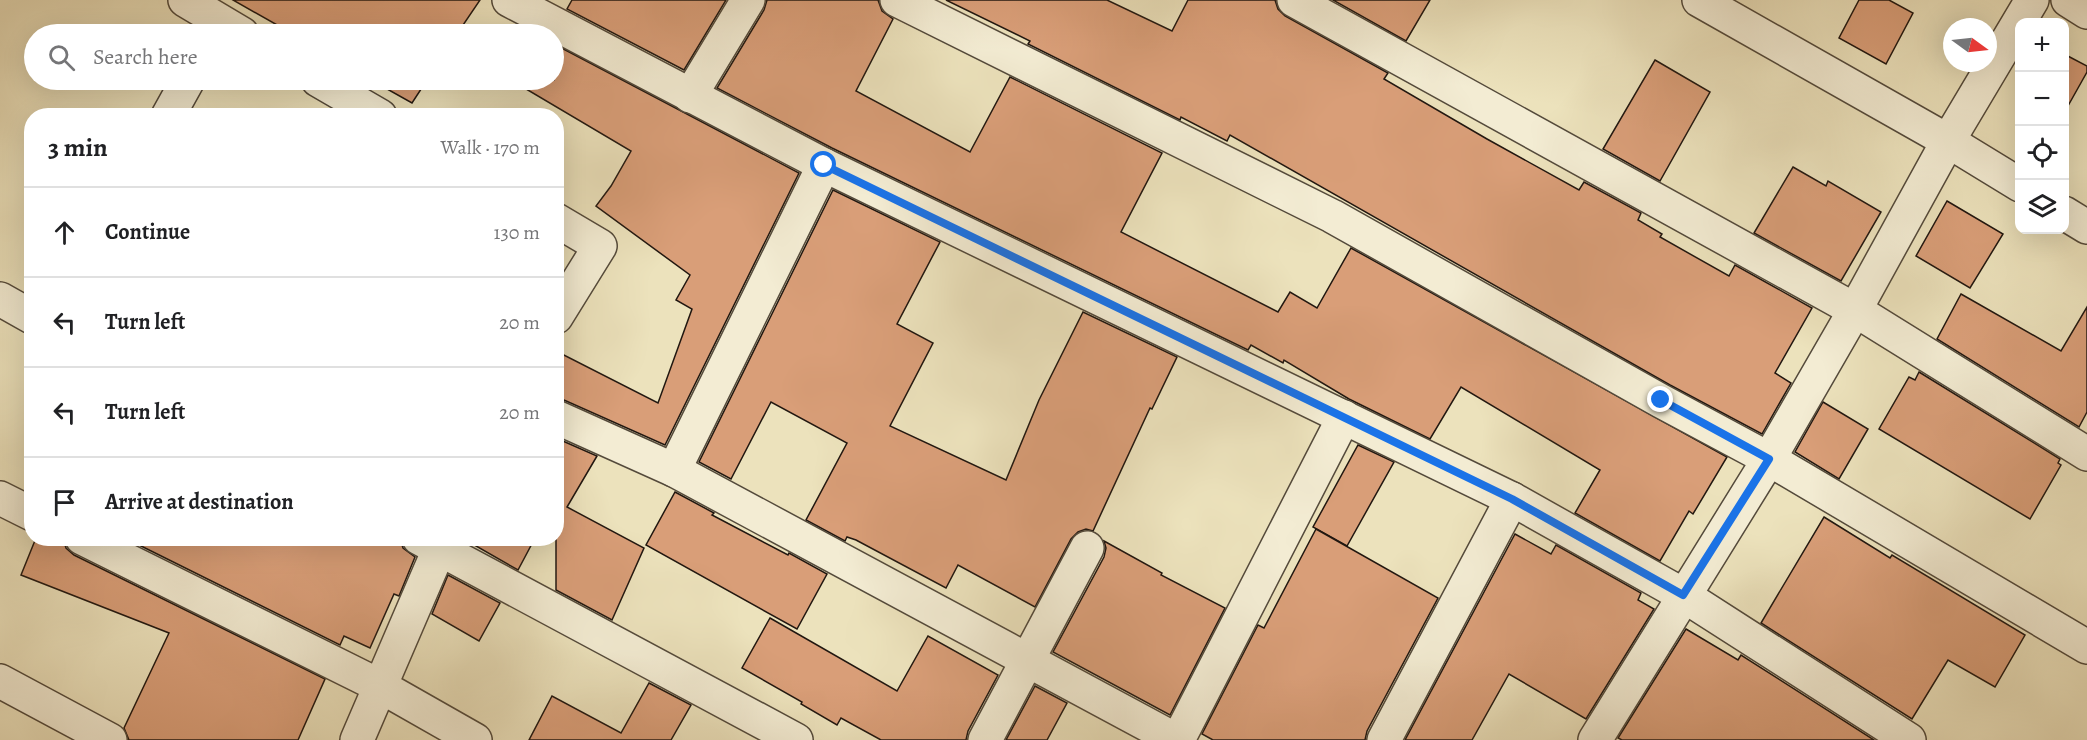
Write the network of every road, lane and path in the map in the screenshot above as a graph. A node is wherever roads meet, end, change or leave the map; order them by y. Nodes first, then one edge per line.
1 (185, 0) edge
2 (509, 0) edge
3 (748, 0) edge
4 (897, 0) edge
5 (1294, 0) edge
6 (1699, 0) edge
7 (2032, 0) edge
8 (2068, 0) edge
9 (2087, 12) edge
10 (217, 24) edge
11 (554, 24) edge
12 (564, 29) edge
13 (182, 90) edge
14 (335, 90) edge
15 (690, 96) junction
16 (172, 108) edge
17 (366, 108) edge
18 (1948, 141) junction
19 (824, 165) junction
20 (2015, 183) edge
21 (2069, 216) edge
22 (564, 225) edge
23 (2087, 227) edge
24 (0, 299) edge
25 (564, 304) edge
26 (1855, 310) junction
27 (24, 312) edge
28 (1344, 417) junction
29 (564, 421) edge
30 (2087, 453) edge
31 (1769, 459) junction
32 (674, 470) junction
33 (0, 498) edge
34 (1512, 499) junction
35 (24, 510) edge
36 (98, 546) edge
37 (432, 546) edge
38 (441, 546) edge
39 (1087, 548) dead end
40 (1683, 595) junction
41 (2087, 647) edge
42 (1027, 660) junction
43 (0, 681) edge
44 (380, 686) junction
45 (110, 740) edge
46 (357, 740) edge
47 (475, 740) edge
48 (796, 740) edge
49 (985, 740) edge
50 (1177, 740) edge
51 (1384, 740) edge
52 (1595, 740) edge
53 (1909, 740) edge

1 - 10 street
2 - 11 street
3 - 15 street
4 - 31 street
5 - 26 street
6 - 18 street
7 - 18 street
8 - 9 street
12 - 15 street
13 - 16 street
14 - 17 street
15 - 19 street
18 - 20 street
18 - 26 street
19 - 28 street
19 - 32 street
21 - 23 street
22 - 25 street
24 - 27 street
26 - 30 street
26 - 31 street
28 - 34 street
28 - 50 street
29 - 32 street
31 - 40 street
31 - 41 street
32 - 42 street
33 - 35 street
34 - 40 street
34 - 51 street
36 - 44 street
37 - 44 street
38 - 48 street
39 - 42 street
40 - 52 street
40 - 53 street
42 - 49 street
42 - 50 street
43 - 45 street
44 - 46 street
44 - 47 street

